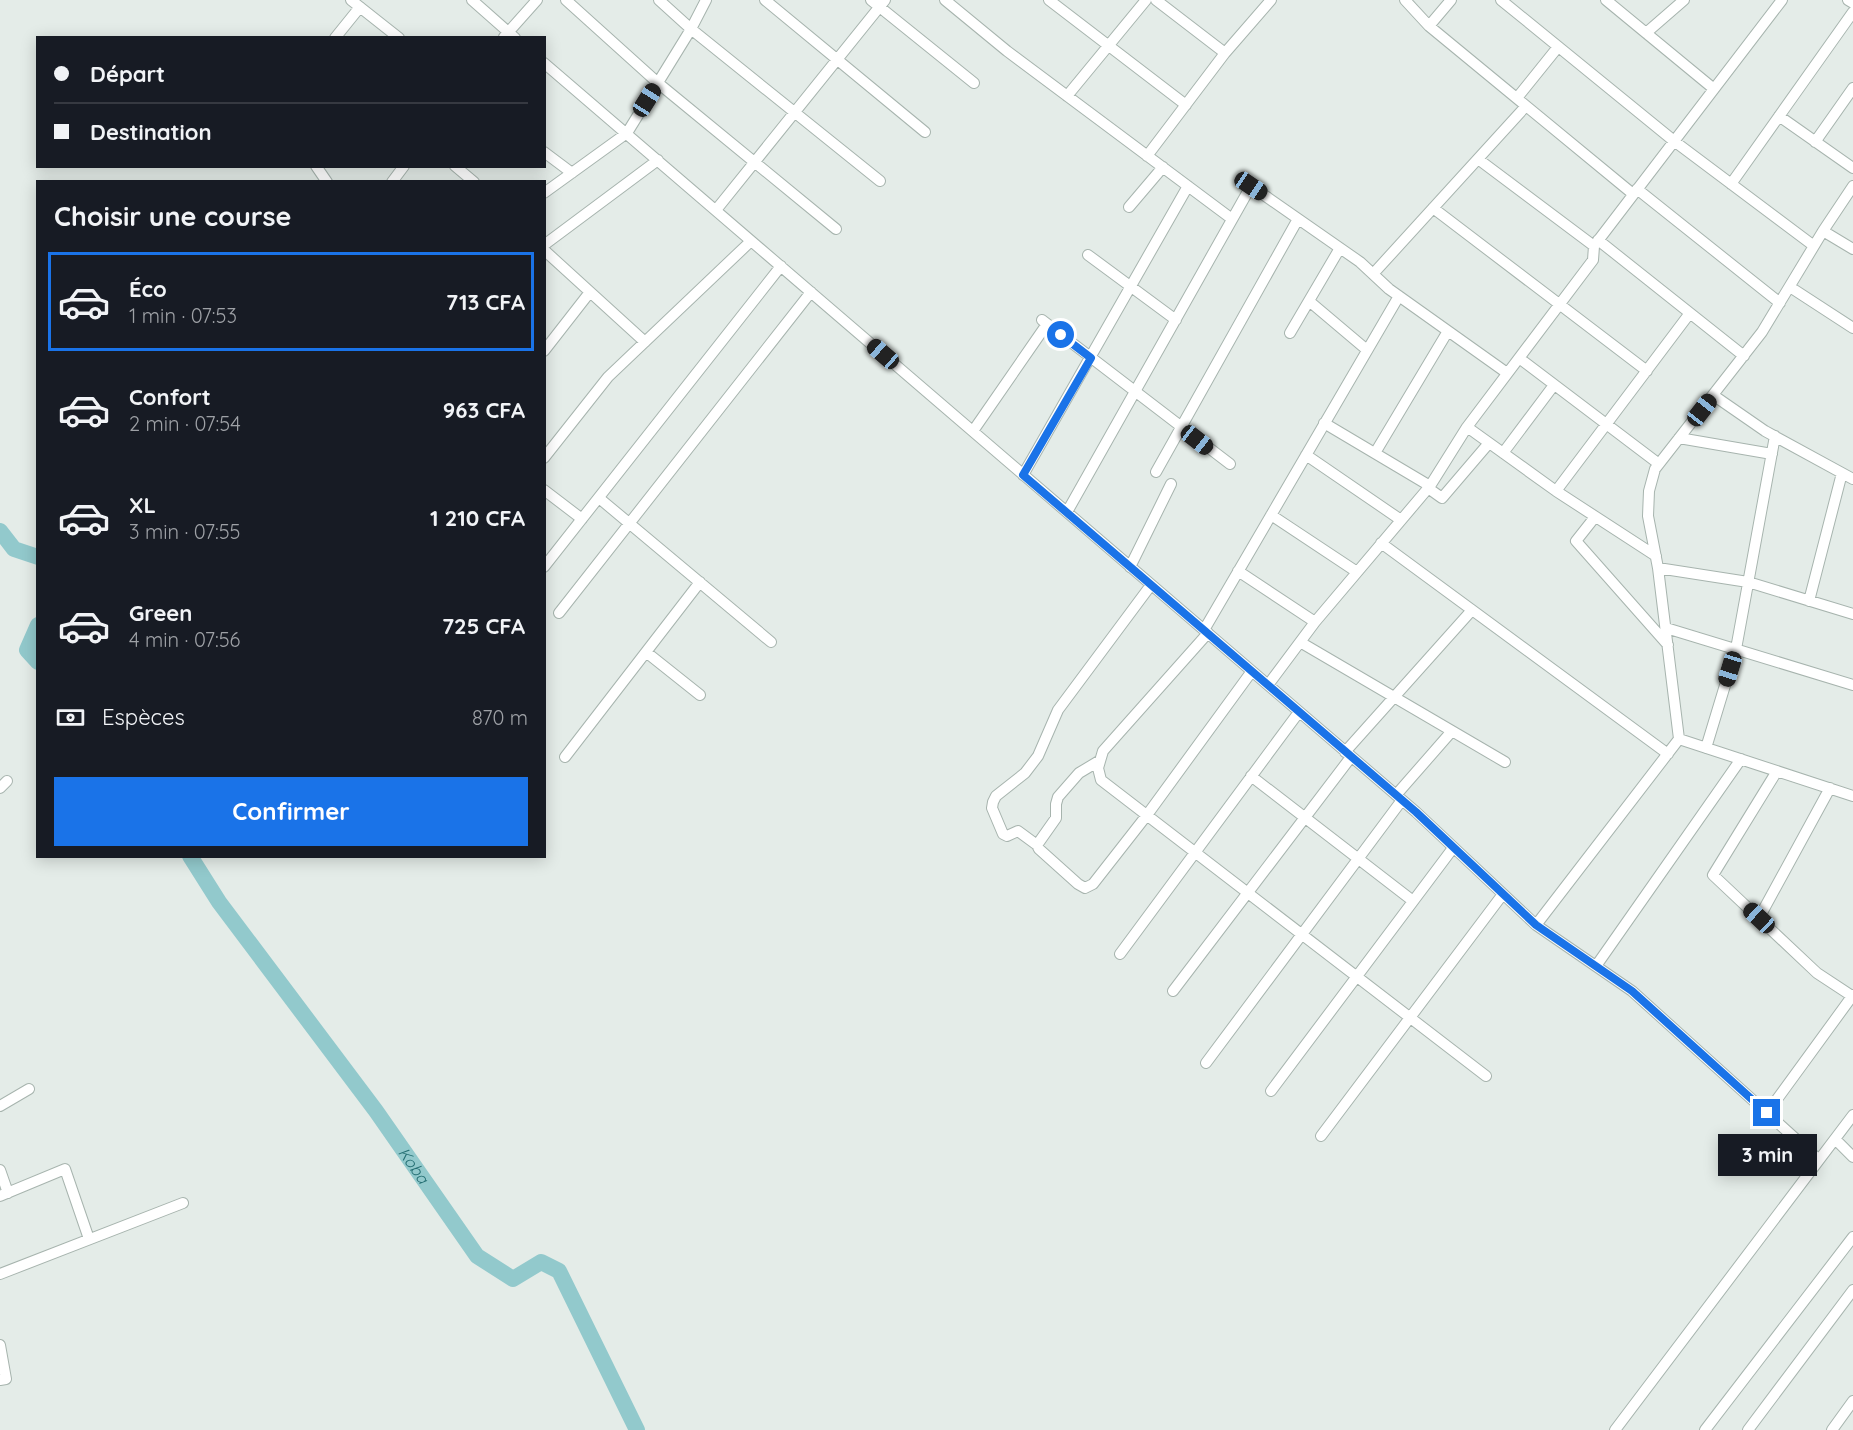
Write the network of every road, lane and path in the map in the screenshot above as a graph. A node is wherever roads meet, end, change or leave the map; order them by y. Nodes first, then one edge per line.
1 (472, 0) edge
2 (537, 0) edge
3 (566, 0) edge
4 (659, 0) edge
5 (706, 0) edge
6 (765, 0) edge
7 (945, 0) edge
8 (1048, 0) edge
9 (1146, 0) edge
10 (1156, 0) edge
11 (1405, 0) edge
12 (1450, 0) edge
13 (1501, 0) edge
14 (1606, 0) edge
15 (1684, 0) edge
16 (1782, 0) edge
17 (1848, 0) edge
18 (879, 2) edge
19 (1267, 2) edge
20 (355, 3) edge
21 (1853, 3) edge
22 (1853, 12) edge
23 (1429, 26) junction
24 (691, 29) junction
25 (1646, 33) junction
26 (336, 36) edge
27 (396, 36) edge
28 (509, 36) edge
29 (1108, 45) junction
30 (1558, 47) junction
31 (1225, 53) junction
32 (837, 59) junction
33 (546, 65) edge
34 (658, 83) junction
35 (974, 83) dead end
36 (1853, 88) edge
37 (1714, 89) junction
38 (1066, 96) junction
39 (1516, 98) junction
40 (1186, 105) junction
41 (1526, 106) junction
42 (795, 112) junction
43 (1779, 116) junction
44 (925, 132) dead end
45 (627, 133) junction
46 (1674, 141) junction
47 (1815, 142) junction
48 (546, 154) edge
49 (1147, 156) junction
50 (1478, 159) junction
51 (658, 160) junction
52 (754, 162) junction
53 (1163, 167) junction
54 (458, 168) edge
55 (1853, 168) edge
56 (572, 173) junction
57 (473, 180) edge
58 (880, 181) dead end
59 (1731, 184) junction
60 (1188, 186) junction
61 (1853, 186) edge
62 (1635, 191) junction
63 (546, 192) edge
64 (1129, 207) dead end
65 (1433, 208) junction
66 (716, 210) junction
67 (1233, 219) junction
68 (1298, 219) junction
69 (836, 229) dead end
70 (1823, 231) junction
71 (751, 241) junction
72 (1596, 243) junction
73 (546, 244) edge
74 (1814, 246) junction
75 (1340, 248) junction
76 (1853, 249) edge
77 (546, 252) edge
78 (1088, 255) dead end
79 (781, 266) junction
80 (1373, 274) junction
81 (1131, 286) junction
82 (1790, 286) junction
83 (590, 292) junction
84 (811, 292) junction
85 (1399, 296) junction
86 (1309, 301) junction
87 (1780, 303) junction
88 (1559, 304) junction
89 (1690, 314) junction
90 (1176, 320) junction
91 (1853, 328) edge
92 (1448, 331) junction
93 (1290, 333) dead end
94 (645, 342) junction
95 (546, 348) edge
96 (1367, 350) junction
97 (1744, 356) junction
98 (1091, 358) junction
99 (1519, 358) junction
100 (1647, 371) junction
101 (1507, 373) junction
102 (1554, 385) junction
103 (1136, 392) junction
104 (1713, 395) junction
105 (1324, 423) junction
106 (1606, 424) junction
107 (1181, 427) junction
108 (1467, 427) junction
109 (973, 431) junction
110 (1775, 436) junction
111 (1679, 438) junction
112 (1489, 443) junction
113 (1375, 453) junction
114 (1503, 453) junction
115 (1772, 453) junction
116 (546, 455) edge
117 (1306, 455) junction
118 (1230, 464) dead end
119 (1659, 464) junction
120 (1156, 472) dead end
121 (1842, 473) junction
122 (1023, 475) junction
123 (1853, 479) edge
124 (1171, 484) dead end
125 (1429, 487) junction
126 (1556, 490) junction
127 (546, 492) edge
128 (599, 498) junction
129 (1067, 512) junction
130 (1271, 514) junction
131 (1595, 516) junction
132 (582, 519) junction
133 (1401, 520) junction
134 (629, 523) junction
135 (1382, 543) junction
136 (1656, 556) junction
137 (546, 564) edge
138 (1130, 567) junction
139 (1658, 568) junction
140 (1238, 571) junction
141 (1357, 572) junction
142 (700, 582) junction
143 (1748, 582) junction
144 (1151, 585) junction
145 (1809, 601) junction
146 (1472, 610) junction
147 (559, 613) dead end
148 (1853, 614) edge
149 (1315, 622) junction
150 (1666, 628) junction
151 (1206, 632) junction
152 (771, 642) dead end
153 (1300, 642) junction
154 (1668, 645) junction
155 (1736, 649) junction
156 (646, 652) junction
157 (1252, 671) junction
158 (1268, 685) junction
159 (1853, 685) edge
160 (700, 695) dead end
161 (1394, 697) junction
162 (1299, 712) junction
163 (1452, 731) junction
164 (1679, 739) junction
165 (1706, 748) junction
166 (1348, 754) junction
167 (1668, 754) junction
168 (565, 757) dead end
169 (1741, 759) junction
170 (1099, 761) junction
171 (1505, 762) dead end
172 (1777, 771) junction
173 (1251, 776) junction
174 (1830, 788) junction
175 (1853, 796) edge
176 (1399, 798) junction
177 (1147, 815) junction
178 (1305, 818) junction
179 (1037, 845) junction
180 (1453, 848) junction
181 (1195, 852) junction
182 (1358, 859) junction
183 (1248, 893) junction
184 (1503, 894) junction
185 (1413, 901) junction
186 (1759, 918) junction
187 (1536, 925) junction
188 (1302, 934) junction
189 (1120, 954) dead end
190 (1596, 966) junction
191 (1357, 977) junction
192 (1173, 991) dead end
193 (1852, 995) edge
194 (1849, 1010) edge
195 (1410, 1018) junction
196 (1206, 1063) dead end
197 (1486, 1076) dead end
198 (29, 1089) dead end
199 (1271, 1091) dead end
200 (0, 1106) edge
201 (1767, 1113) junction
202 (1853, 1116) edge
203 (1321, 1136) dead end
204 (1835, 1139) junction
205 (1853, 1157) edge
206 (1819, 1160) junction
207 (0, 1170) edge
208 (4, 1195) edge
209 (183, 1203) dead end
210 (1853, 1237) edge
211 (89, 1239) junction
212 (0, 1274) edge
213 (1853, 1290) edge
214 (0, 1345) edge
215 (0, 1380) edge
216 (1853, 1401) edge
217 (1615, 1430) edge
218 (1705, 1430) edge
219 (1748, 1430) edge
220 (1832, 1430) edge

1 - 28 street
2 - 28 street
3 - 34 street
4 - 24 street
5 - 24 street
6 - 32 street
7 - 38 street
8 - 29 street
9 - 29 street
10 - 31 street
11 - 23 street
12 - 23 street
13 - 30 street
14 - 25 street
15 - 25 street
16 - 37 street
17 - 21 street
18 - 32 street
18 - 35 street
19 - 31 street
20 - 26 street
20 - 27 street
22 - 43 street
23 - 39 street
24 - 34 street
24 - 42 street
25 - 37 street
29 - 38 street
29 - 40 street
30 - 39 street
30 - 46 street
31 - 40 street
32 - 42 street
32 - 44 street
33 - 45 street
34 - 45 street
34 - 52 street
36 - 47 street
37 - 46 street
38 - 49 street
39 - 41 street
40 - 49 street
41 - 50 street
41 - 62 street
42 - 52 street
42 - 58 street
43 - 47 street
43 - 59 street
45 - 51 street
45 - 56 street
46 - 59 street
46 - 62 street
47 - 55 street
48 - 56 street
49 - 53 street
50 - 65 street
50 - 72 street
51 - 66 street
51 - 73 street
52 - 66 street
52 - 69 street
53 - 60 street
53 - 64 street
54 - 57 street
56 - 63 street
59 - 74 street
60 - 67 street
60 - 81 street
61 - 70 street
62 - 72 street
62 - 87 street
65 - 80 street
65 - 88 street
66 - 71 street
67 - 68 street
67 - 90 street
68 - 75 street
68 - 107 street
70 - 74 street
70 - 76 street
71 - 79 street
71 - 94 street
72 - 88 street
72 - 89 street
74 - 82 street
75 - 80 street
75 - 86 street
77 - 83 street
78 - 81 street
79 - 84 street
79 - 128 street
80 - 85 street
81 - 90 street
81 - 98 street
82 - 87 street
82 - 91 street
83 - 94 street
83 - 95 street
84 - 109 street
84 - 134 street
85 - 92 street
85 - 96 street
86 - 93 street
86 - 96 street
87 - 97 street
88 - 99 street
88 - 100 street
89 - 97 street
89 - 100 street
90 - 103 street
92 - 101 street
92 - 113 street
94 - 116 street
96 - 105 street
97 - 104 street
98 - 103 street
98 - 109 street
98 - 122 street
99 - 101 street
99 - 102 street
100 - 106 street
101 - 108 street
102 - 106 street
102 - 114 street
103 - 107 street
103 - 129 street
104 - 110 street
104 - 111 street
105 - 113 street
105 - 117 street
106 - 119 street
106 - 126 street
107 - 118 street
107 - 120 street
108 - 112 street
108 - 125 street
109 - 122 street
110 - 115 street
110 - 121 street
111 - 115 street
111 - 119 street
112 - 114 street
112 - 125 street
113 - 125 street
114 - 126 street
115 - 143 street
117 - 130 street
117 - 133 street
119 - 136 street
121 - 123 street
121 - 145 street
122 - 129 street
124 - 138 street
125 - 133 street
126 - 131 street
127 - 132 street
128 - 132 street
128 - 134 street
129 - 138 street
130 - 140 street
130 - 141 street
131 - 136 street
131 - 154 street
132 - 137 street
133 - 135 street
134 - 142 street
134 - 147 street
135 - 141 street
135 - 146 street
136 - 139 street
138 - 144 street
139 - 143 street
139 - 150 street
140 - 149 street
140 - 151 street
141 - 149 street
142 - 152 street
142 - 156 street
143 - 145 street
143 - 155 street
144 - 151 street
144 - 179 street
145 - 148 street
146 - 161 street
146 - 167 street
149 - 153 street
150 - 154 street
150 - 155 street
151 - 157 street
151 - 170 street
153 - 158 street
153 - 161 street
154 - 164 street
155 - 159 street
155 - 165 street
156 - 160 street
156 - 168 street
157 - 158 street
157 - 177 street
158 - 162 street
161 - 163 street
161 - 166 street
162 - 166 street
162 - 173 street
163 - 171 street
163 - 176 street
164 - 165 street
164 - 167 street
165 - 169 street
166 - 176 street
166 - 178 street
167 - 187 street
169 - 172 street
169 - 190 street
170 - 177 street
170 - 179 street
172 - 174 street
172 - 186 street
173 - 178 street
173 - 181 street
174 - 175 street
174 - 186 street
176 - 180 street
176 - 182 street
177 - 179 street
177 - 181 street
178 - 182 street
178 - 183 street
180 - 184 street
180 - 185 street
181 - 183 street
181 - 189 street
182 - 185 street
182 - 188 street
183 - 188 street
183 - 192 street
184 - 187 street
184 - 195 street
185 - 191 street
186 - 193 street
187 - 190 street
188 - 191 street
188 - 196 street
190 - 201 street
191 - 195 street
191 - 199 street
193 - 194 street
194 - 201 street
195 - 197 street
195 - 203 street
198 - 200 street
201 - 206 street
202 - 204 street
204 - 205 street
204 - 206 street
206 - 217 street
207 - 208 street
208 - 211 street
209 - 211 street
210 - 218 street
211 - 212 street
213 - 219 street
214 - 215 street
216 - 220 street

